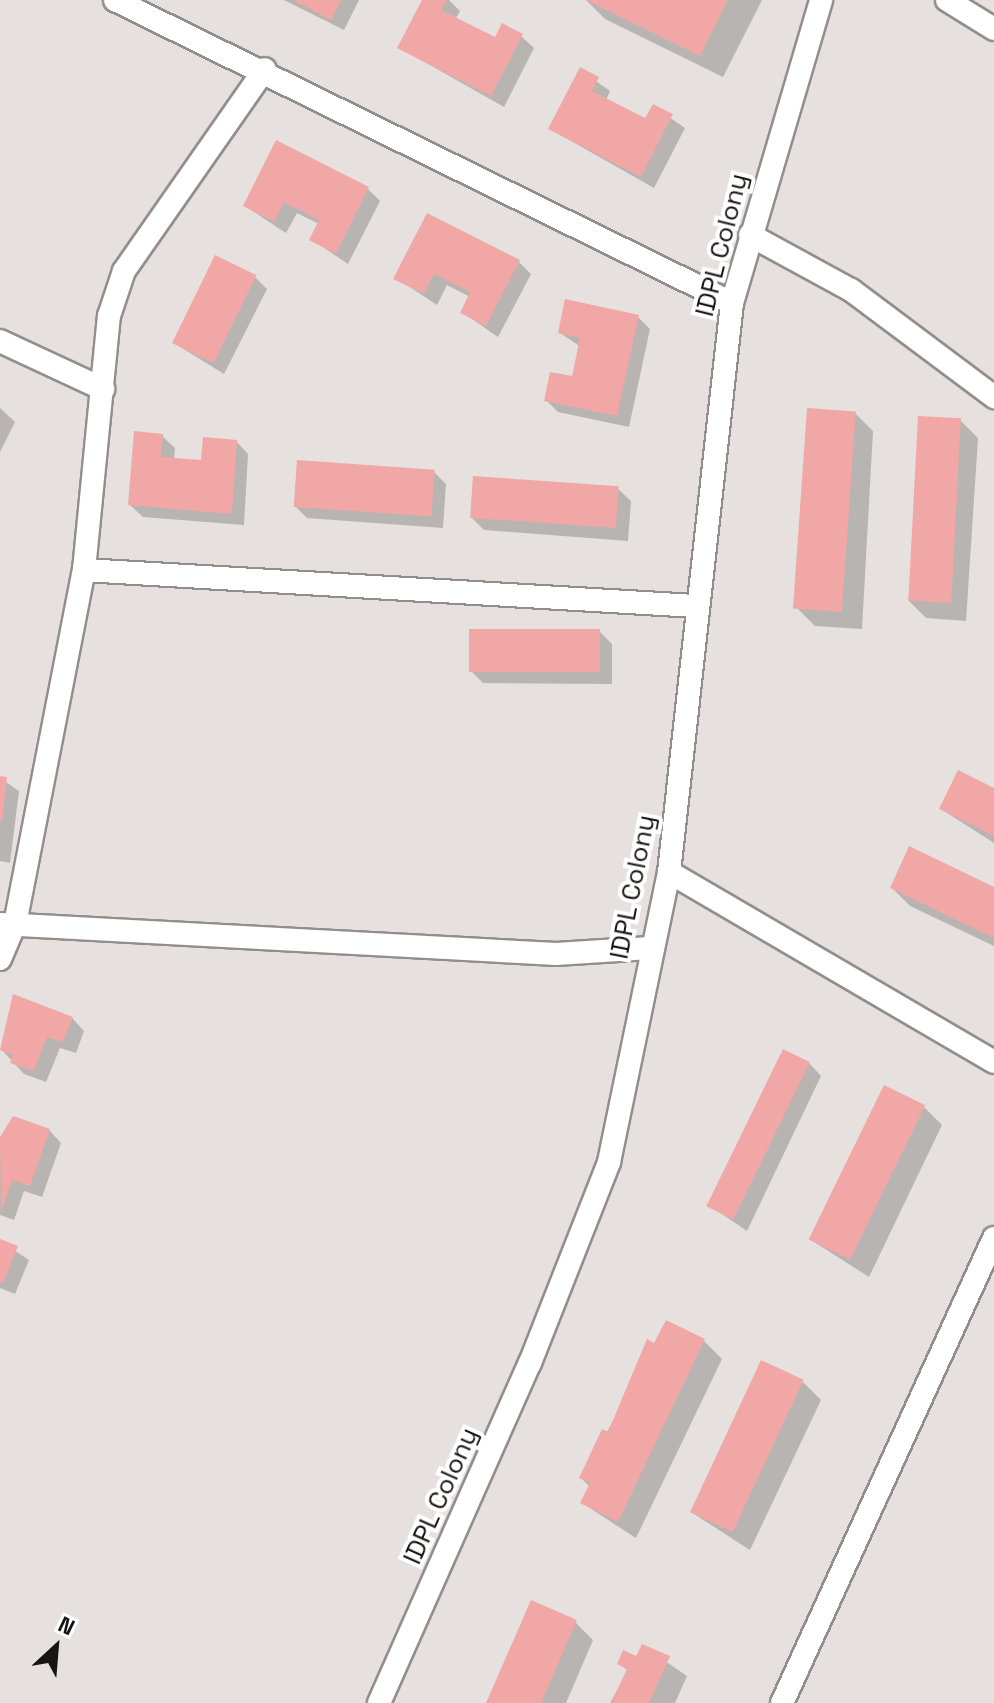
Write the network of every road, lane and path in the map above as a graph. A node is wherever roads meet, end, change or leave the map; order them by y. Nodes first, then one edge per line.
1 (115, 0) edge
2 (821, 0) edge
3 (947, 0) edge
4 (994, 29) edge
5 (265, 69) junction
6 (750, 235) junction
7 (732, 303) junction
8 (0, 341) edge
9 (103, 389) junction
10 (994, 397) edge
11 (84, 570) junction
12 (696, 606) junction
13 (669, 872) junction
14 (8, 924) edge
15 (650, 948) junction
16 (0, 959) edge
17 (994, 1062) edge
18 (994, 1238) edge
19 (379, 1703) edge
20 (782, 1703) edge

1 - 5 lane
2 - 6 lane, IDPL Colony
3 - 4 lane
5 - 7 lane
5 - 9 lane
6 - 7 lane, IDPL Colony
6 - 10 lane
7 - 12 lane, IDPL Colony
8 - 9 lane
9 - 11 lane
11 - 12 lane
11 - 14 lane
12 - 13 lane, IDPL Colony
13 - 15 lane, IDPL Colony
13 - 17 lane
14 - 15 lane
14 - 16 lane
15 - 19 lane, IDPL Colony
18 - 20 lane

